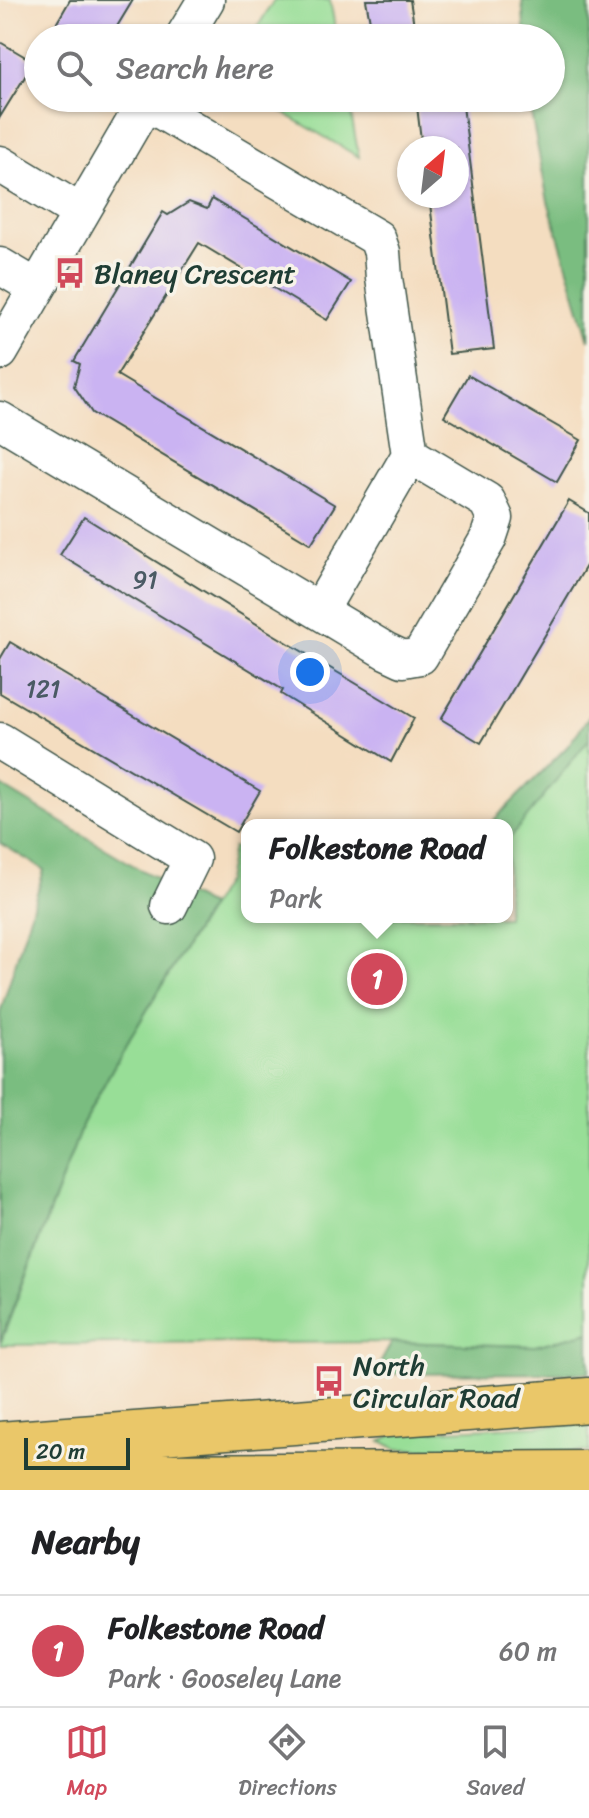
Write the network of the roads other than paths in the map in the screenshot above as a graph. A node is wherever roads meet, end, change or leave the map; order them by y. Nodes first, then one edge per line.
1 (206, 0) edge
2 (191, 24) edge
3 (140, 112) edge
4 (167, 112) edge
5 (0, 164) edge
6 (81, 213) junction
7 (0, 266) edge
8 (37, 288) junction
9 (0, 352) edge
10 (0, 420) edge
11 (410, 455) junction
12 (320, 610) junction
13 (0, 741) edge
14 (169, 906) dead end
15 (589, 1400) edge
16 (0, 1444) edge
17 (589, 1473) edge
18 (0, 1477) edge

1 - 2 street
3 - 6 street
4 - 11 street
5 - 6 street
6 - 8 street
7 - 8 street
8 - 9 street
10 - 12 street
11 - 12 street
11 - 12 street
13 - 14 street
15 - 16 highway
17 - 18 highway

